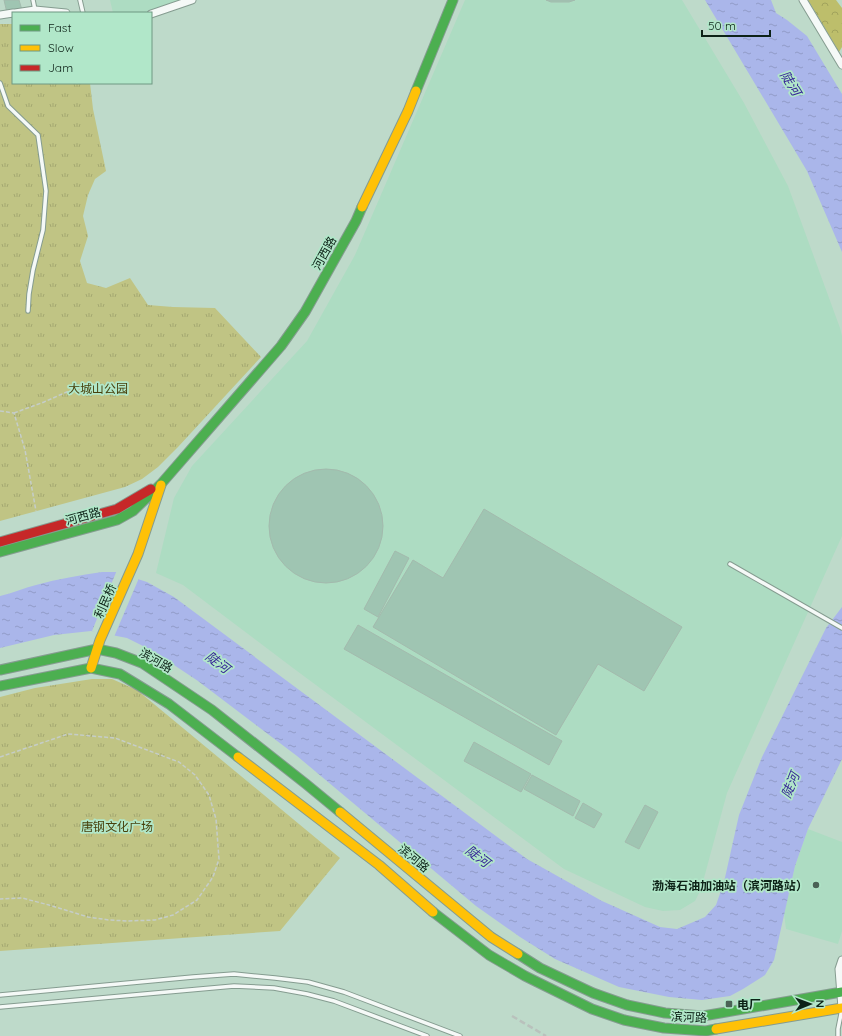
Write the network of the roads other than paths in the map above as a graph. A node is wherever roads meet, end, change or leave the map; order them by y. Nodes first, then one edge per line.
1 (33, 0) edge
2 (80, 0) edge
3 (192, 0) edge
4 (453, 0) edge
5 (803, 0) edge
6 (35, 10) junction
7 (21, 12) edge
8 (56, 12) edge
9 (82, 12) edge
10 (12, 13) edge
11 (152, 14) edge
12 (0, 15) edge
13 (842, 65) edge
14 (0, 83) edge
15 (28, 311) dead end
16 (161, 484) junction
17 (0, 542) edge
18 (0, 552) edge
19 (730, 564) dead end
20 (842, 628) edge
21 (97, 649) junction
22 (91, 668) junction
23 (0, 670) edge
24 (0, 686) edge
25 (842, 960) edge
26 (841, 992) edge
27 (0, 995) edge
28 (0, 1007) edge
29 (842, 1009) edge
30 (427, 1036) edge
31 (460, 1036) edge
32 (838, 1036) edge

1 - 6 lane
2 - 9 lane
3 - 11 street
4 - 16 main road, 河西路
5 - 13 street
6 - 7 street
6 - 8 street
10 - 12 street
14 - 15 lane
16 - 17 main road, 河西路
16 - 18 main road, 河西路
16 - 21 main road, 利民桥
19 - 20 lane
21 - 22 main road, 利民桥
21 - 23 main road, 滨河路
21 - 26 main road, 滨河路
22 - 24 main road, 滨河路
22 - 29 main road, 滨河路
25 - 26 street
26 - 29 street
27 - 31 lane
28 - 30 lane
29 - 32 lane

